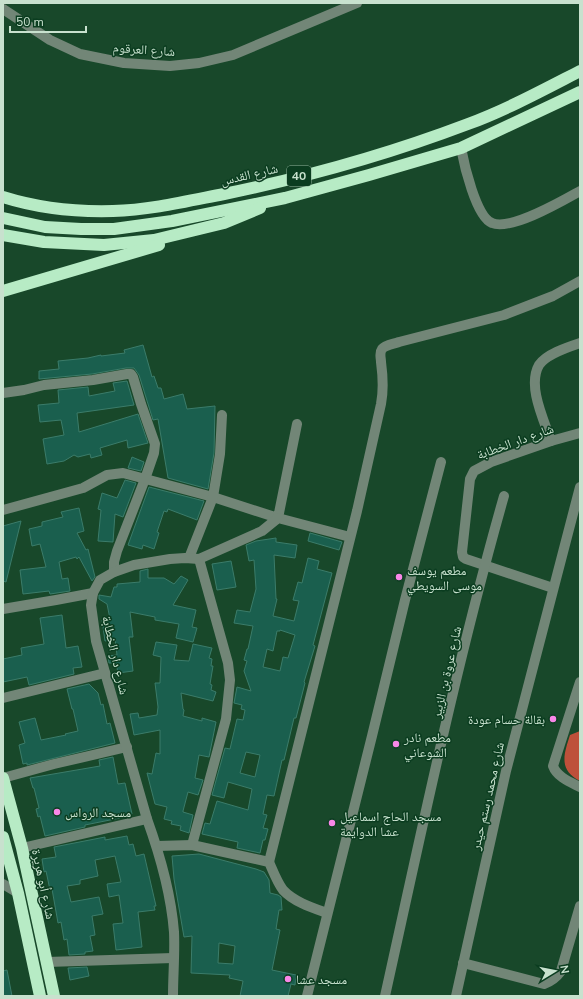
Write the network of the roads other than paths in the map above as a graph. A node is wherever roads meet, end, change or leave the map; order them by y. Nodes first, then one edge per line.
1 (357, 3) edge
2 (3, 9) edge
3 (580, 71) edge
4 (580, 92) edge
5 (461, 148) junction
6 (580, 191) edge
7 (3, 197) edge
8 (285, 198) junction
9 (3, 218) edge
10 (224, 223) junction
11 (3, 235) edge
12 (580, 281) edge
13 (3, 291) edge
14 (580, 343) edge
15 (3, 393) edge
16 (222, 415) dead end
17 (297, 424) dead end
18 (580, 433) edge
19 (551, 441) junction
20 (441, 462) dead end
21 (145, 479) junction
22 (580, 487) edge
23 (504, 496) dead end
24 (213, 497) junction
25 (3, 510) edge
26 (278, 518) junction
27 (350, 537) junction
28 (194, 558) junction
29 (484, 565) junction
30 (114, 572) junction
31 (553, 588) junction
32 (92, 593) junction
33 (3, 608) edge
34 (105, 673) junction
35 (580, 682) edge
36 (3, 698) edge
37 (127, 747) junction
38 (3, 778) edge
39 (580, 787) edge
40 (147, 819) junction
41 (3, 837) edge
42 (192, 845) junction
43 (157, 846) junction
44 (22, 848) junction
45 (5, 851) edge
46 (269, 862) junction
47 (3, 884) edge
48 (18, 893) junction
49 (580, 906) edge
50 (327, 913) junction
51 (173, 958) junction
52 (47, 962) junction
53 (463, 963) junction
54 (57, 994) edge
55 (40, 996) edge
56 (173, 996) edge
57 (307, 996) edge
58 (385, 996) edge
59 (456, 996) edge

1 - 2 street, شارع العرقوم
3 - 7 highway, شارع القدس / 40
4 - 5 highway, 40
5 - 6 street
5 - 8 highway, 40
8 - 9 highway, 40
8 - 10 highway
10 - 11 highway
10 - 13 highway
12 - 27 street
14 - 19 street
15 - 21 street
16 - 24 street
17 - 26 street
18 - 19 street, شارع دار الخطابة
19 - 29 street, شارع دار الخطابة
20 - 50 street
21 - 24 street
21 - 25 street
21 - 30 street
22 - 31 street, شارع محمد رستم حيدر
23 - 29 street, شارع عروة بن الزبير
24 - 26 street
24 - 28 street
26 - 27 street
26 - 28 street
27 - 46 street
28 - 30 street
28 - 42 street
29 - 31 street, شارع دار الخطابة
29 - 58 street, شارع عروة بن الزبير
30 - 32 street
31 - 53 street, شارع محمد رستم حيدر
32 - 33 street
32 - 34 street, شارع دار الخطابة
34 - 36 street
34 - 37 street, شارع دار الخطابة
35 - 39 street
37 - 38 street
37 - 40 street, شارع دار الخطابة
38 - 44 highway, شارع أبو هريرة
40 - 43 street, شارع دار الخطابة
40 - 44 street
41 - 45 highway
42 - 43 street
42 - 46 street
43 - 51 street, شارع دار الخطابة
44 - 52 highway, شارع أبو هريرة
45 - 48 highway
46 - 50 street
47 - 48 street
48 - 55 highway
49 - 53 street
50 - 57 street
51 - 52 street
51 - 56 street, شارع دار الخطابة
52 - 54 highway, شارع أبو هريرة
53 - 59 street, شارع محمد رستم حيدر

